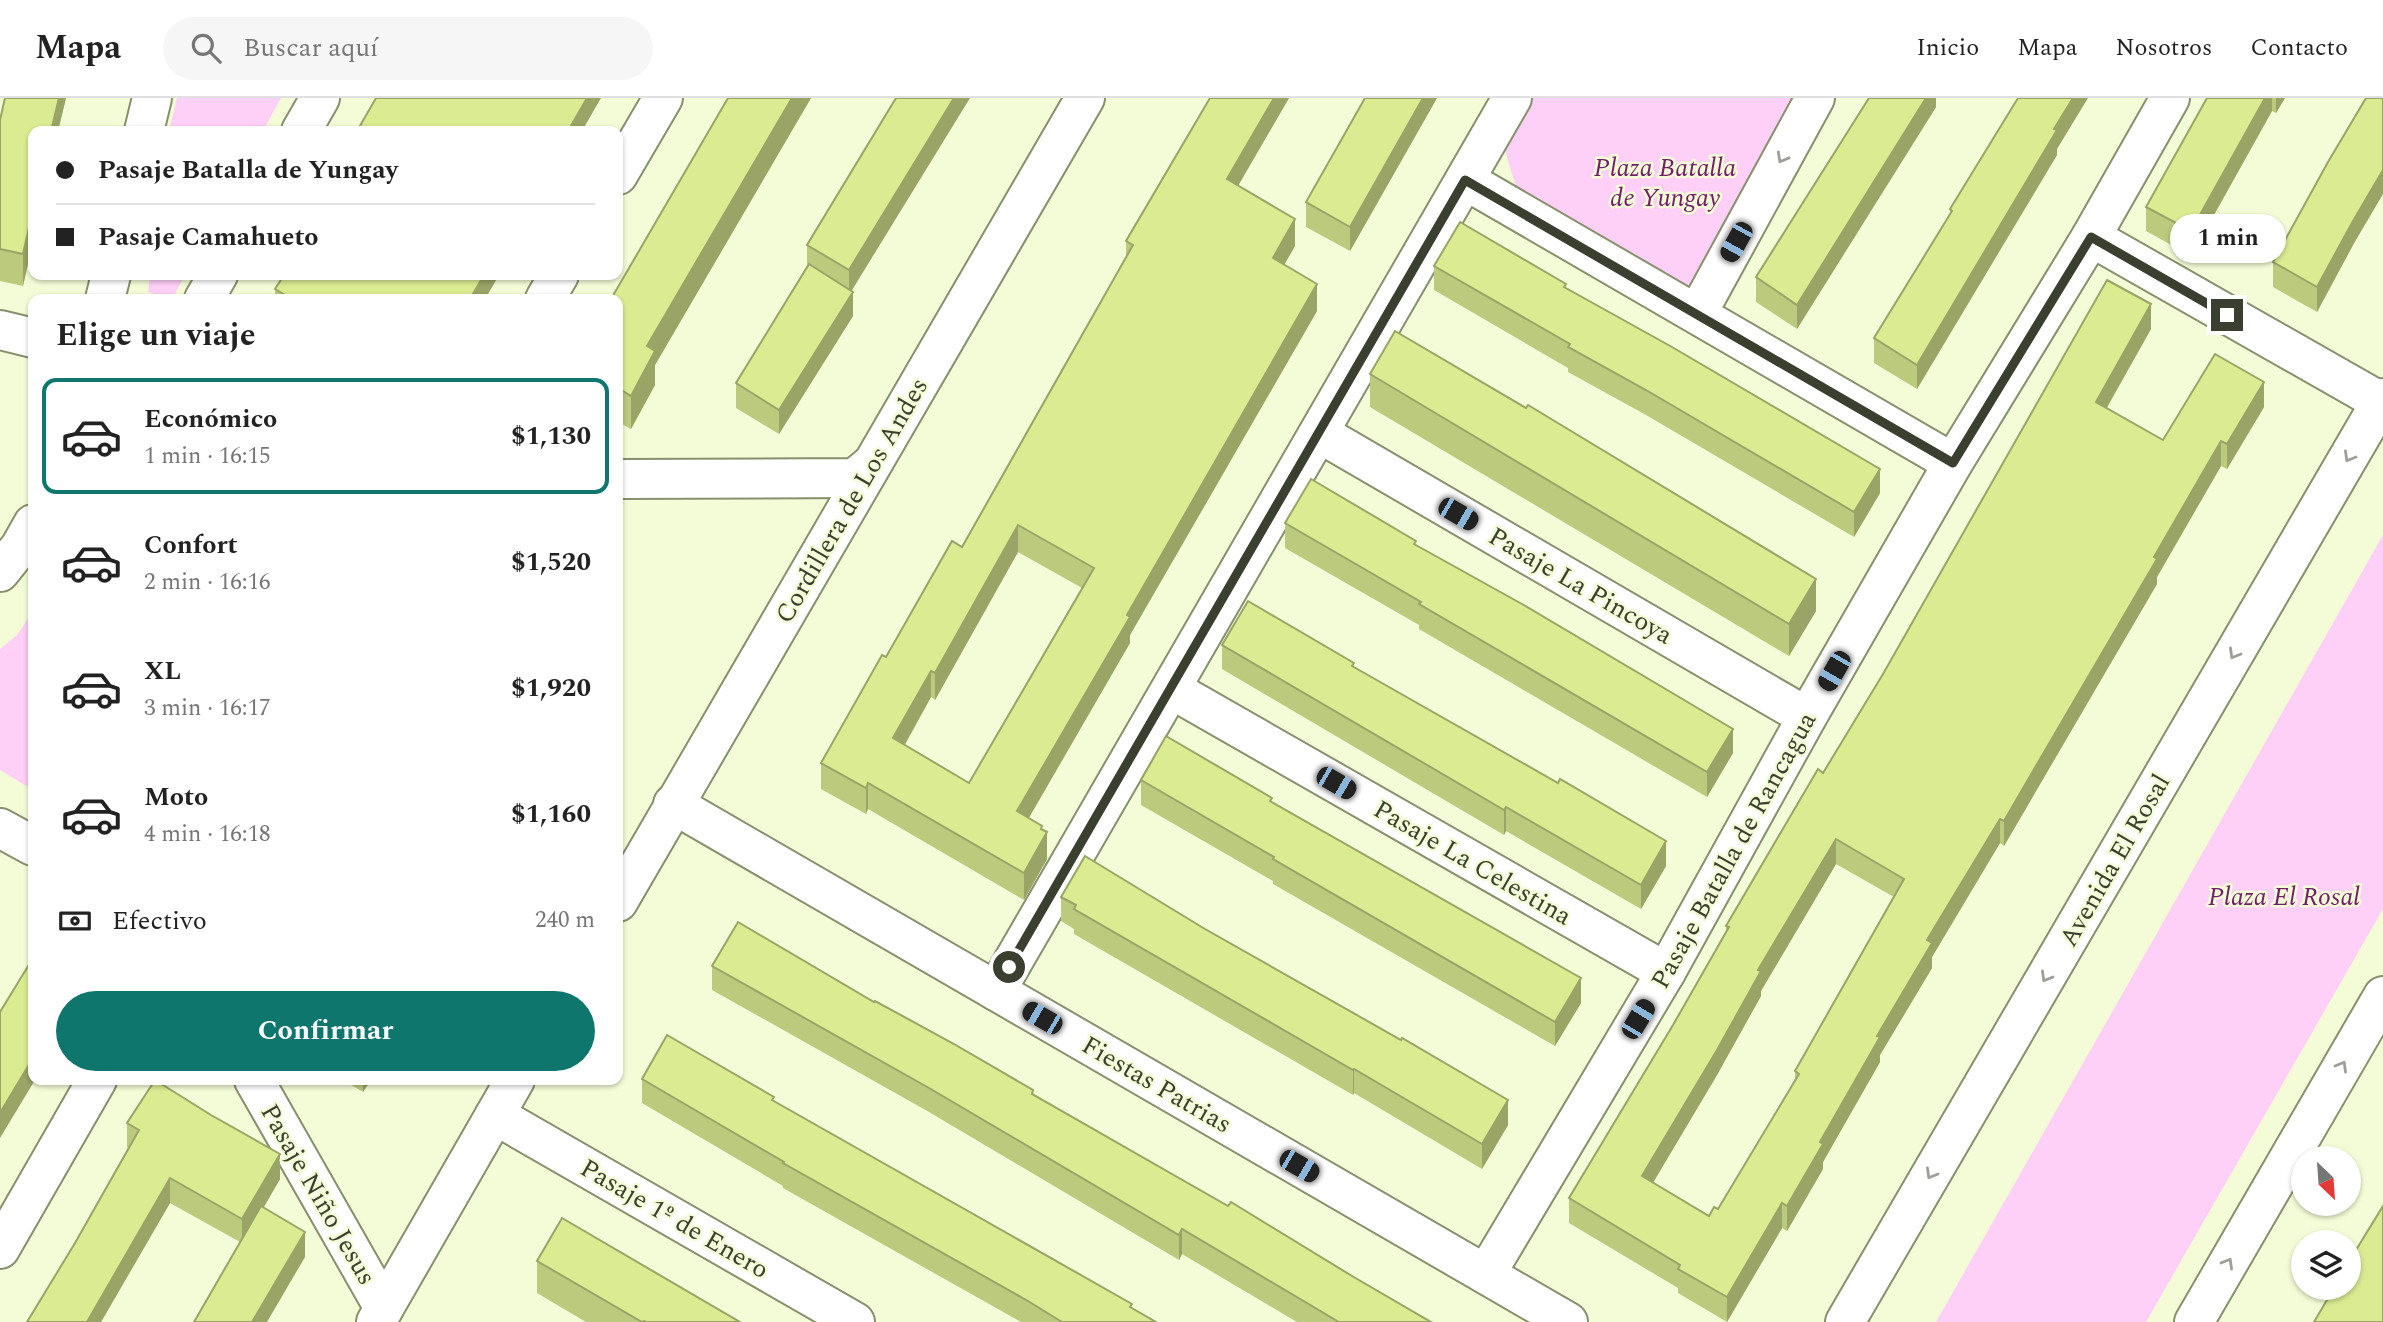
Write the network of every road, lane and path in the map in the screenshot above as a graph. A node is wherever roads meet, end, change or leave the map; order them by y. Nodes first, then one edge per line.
1 (152, 98) edge
2 (320, 98) edge
3 (663, 98) edge
4 (1085, 98) edge
5 (1512, 98) edge
6 (1815, 98) edge
7 (2170, 98) edge
8 (145, 126) edge
9 (304, 126) edge
10 (623, 166) edge
11 (1465, 180) junction
12 (2091, 237) junction
13 (1697, 314) junction
14 (0, 330) edge
15 (28, 337) edge
16 (2382, 400) edge
17 (1319, 433) junction
18 (1953, 463) junction
19 (872, 464) junction
20 (623, 480) edge
21 (28, 533) edge
22 (0, 572) edge
23 (1171, 689) junction
24 (1807, 717) junction
25 (673, 804) junction
26 (0, 828) edge
27 (28, 843) edge
28 (623, 893) edge
29 (1666, 972) junction
30 (996, 991) junction
31 (2383, 996) edge
32 (94, 1085) edge
33 (257, 1085) edge
34 (512, 1085) edge
35 (495, 1115) junction
36 (0, 1249) edge
37 (1486, 1274) junction
38 (380, 1315) edge
39 (855, 1322) edge
40 (1568, 1322) edge
41 (1845, 1322) edge
42 (2194, 1322) edge

1 - 8 street
2 - 9 street
3 - 10 street
4 - 19 street, Cordillera de Los Andes
5 - 11 street
6 -> 13 street
7 - 12 street, Pasaje Batalla de Rancagua
11 - 13 street
11 - 17 street
12 - 16 street
12 - 18 street, Pasaje Batalla de Rancagua
13 - 18 street
14 - 15 street
16 -> 41 street, Avenida El Rosal
17 - 23 street
17 - 24 street, Pasaje La Pincoya
18 - 24 street, Pasaje Batalla de Rancagua
19 - 20 street
19 - 25 street, Cordillera de Los Andes
21 - 22 street
23 - 29 street, Pasaje La Celestina
23 - 30 street
24 - 29 street, Pasaje Batalla de Rancagua
25 - 28 street, Cordillera de Los Andes
25 - 30 street, Fiestas Patrias
26 - 27 street
29 - 37 street, Pasaje Batalla de Rancagua
30 - 37 street, Fiestas Patrias
42 -> 31 street
32 - 36 street
33 - 38 street, Pasaje Niño Jesus
34 - 35 street
35 - 38 street
35 - 39 street, Pasaje 1º de Enero
37 - 40 street, Fiestas Patrias

